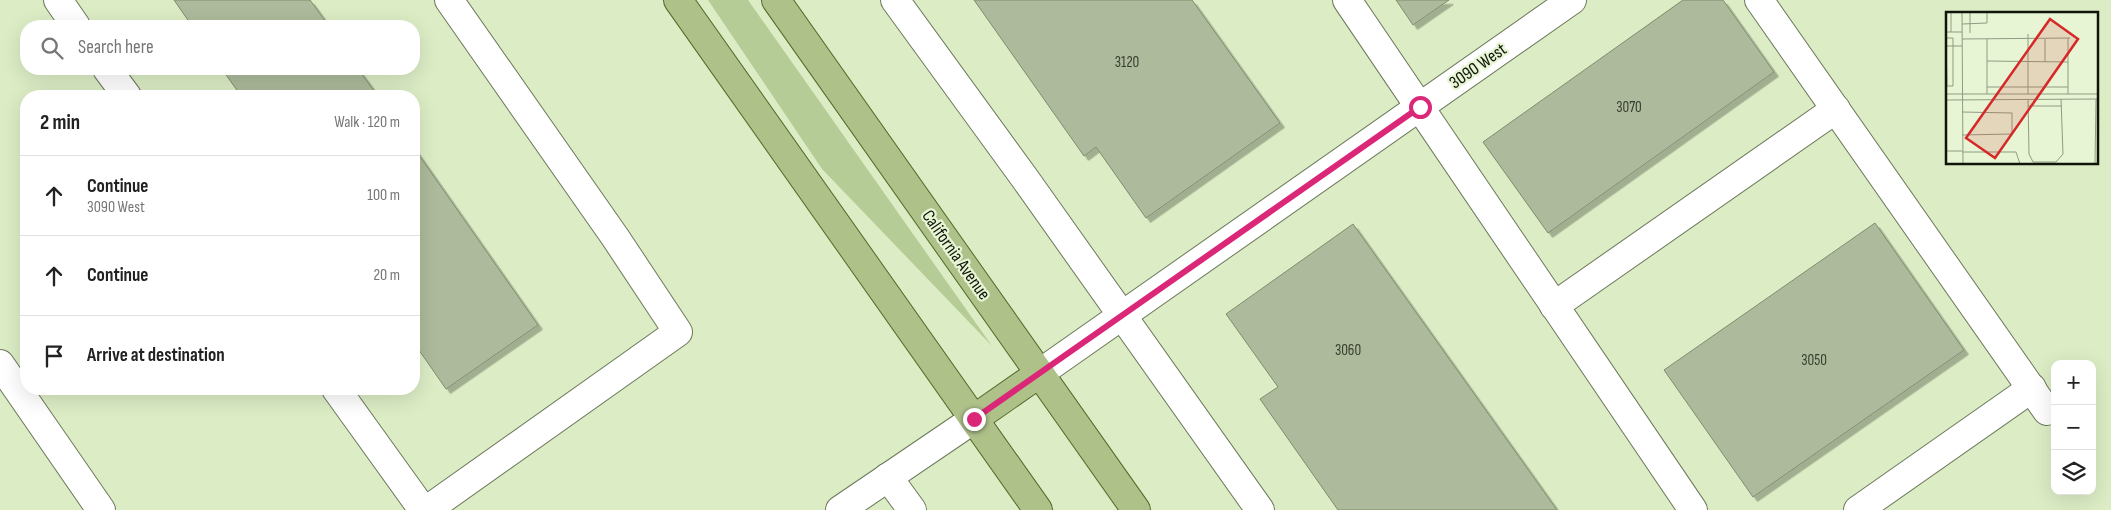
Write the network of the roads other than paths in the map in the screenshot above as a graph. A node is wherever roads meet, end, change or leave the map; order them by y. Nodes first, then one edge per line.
1 (58, 0) edge
2 (449, 0) edge
3 (678, 0) edge
4 (776, 0) edge
5 (895, 0) edge
6 (1347, 0) edge
7 (1572, 0) edge
8 (1759, 0) edge
9 (72, 20) edge
10 (111, 75) edge
11 (122, 90) edge
12 (1420, 107) junction
13 (1836, 109) junction
14 (1554, 306) junction
15 (1122, 315) junction
16 (0, 364) edge
17 (1040, 373) junction
18 (2032, 388) junction
19 (20, 393) edge
20 (22, 395) edge
21 (340, 395) edge
22 (2047, 411) dead end
23 (974, 419) junction
24 (888, 477) junction
25 (102, 510) edge
26 (423, 510) edge
27 (427, 510) edge
28 (840, 510) edge
29 (912, 510) edge
30 (1038, 510) edge
31 (1136, 510) edge
32 (1260, 510) edge
33 (1693, 510) edge
34 (1858, 510) edge

1 - 9 lane
2 - 27 lane
3 - 23 main road
4 - 17 main road, California Avenue
5 - 15 lane
6 - 12 lane
7 - 12 lane, 3090 West
8 - 13 lane
10 - 11 lane
12 - 14 lane
12 - 15 lane, 3090 West
13 - 14 lane
13 - 18 lane
14 - 33 lane
15 - 17 lane, 3090 West
15 - 32 lane
16 - 19 lane
17 - 23 main road
17 - 31 main road, California Avenue
18 - 22 lane
18 - 34 lane
20 - 25 lane
21 - 26 lane
23 - 24 lane
23 - 30 main road
24 - 28 lane
24 - 29 lane

